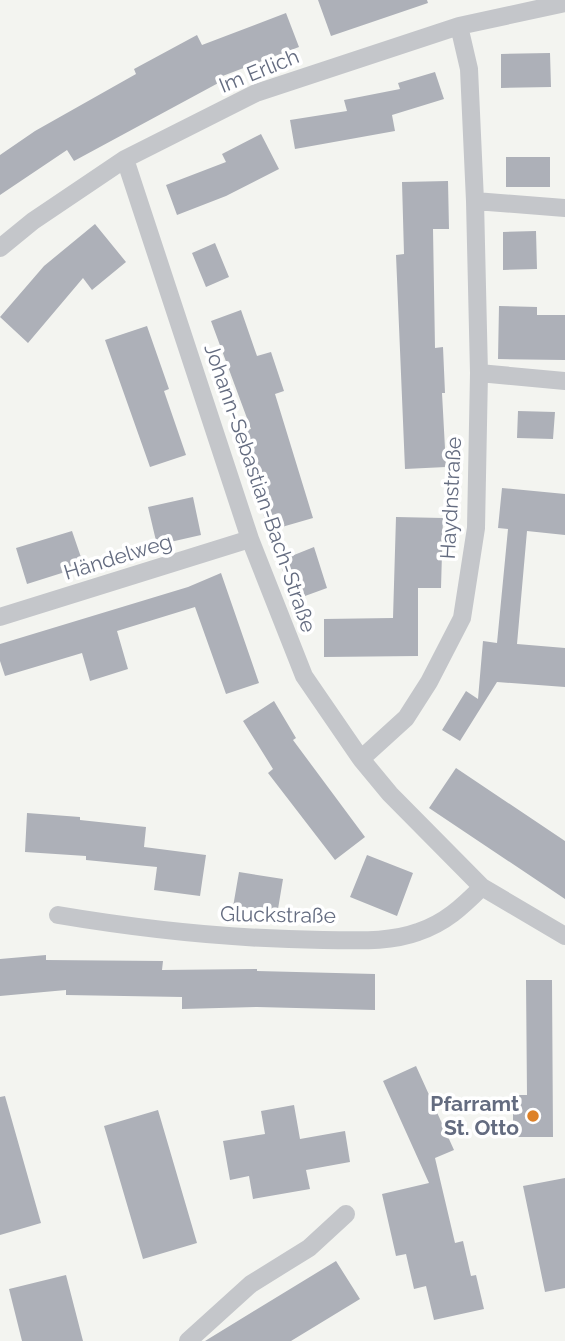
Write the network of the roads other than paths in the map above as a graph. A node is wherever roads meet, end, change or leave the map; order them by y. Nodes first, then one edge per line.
1 (565, 3) edge
2 (459, 26) junction
3 (125, 159) junction
4 (475, 201) junction
5 (565, 208) edge
6 (0, 248) edge
7 (479, 373) junction
8 (565, 381) edge
9 (250, 539) junction
10 (0, 617) edge
11 (361, 759) junction
12 (482, 887) junction
13 (58, 915) dead end
14 (565, 936) edge
15 (346, 1213) dead end
16 (188, 1341) edge

1 - 2 street, Im Erlich
2 - 3 street, Im Erlich
2 - 4 street, Haydnstraße
3 - 6 street, Im Erlich
3 - 9 street, Johann-Sebastian-Bach-Straße
4 - 5 street
4 - 7 street, Haydnstraße
7 - 8 street
7 - 11 street, Haydnstraße
9 - 10 street, Händelweg
9 - 11 street, Johann-Sebastian-Bach-Straße
11 - 12 street, Johann-Sebastian-Bach-Straße
12 - 13 street, Gluckstraße
12 - 14 street, Johann-Sebastian-Bach-Straße
15 - 16 street

